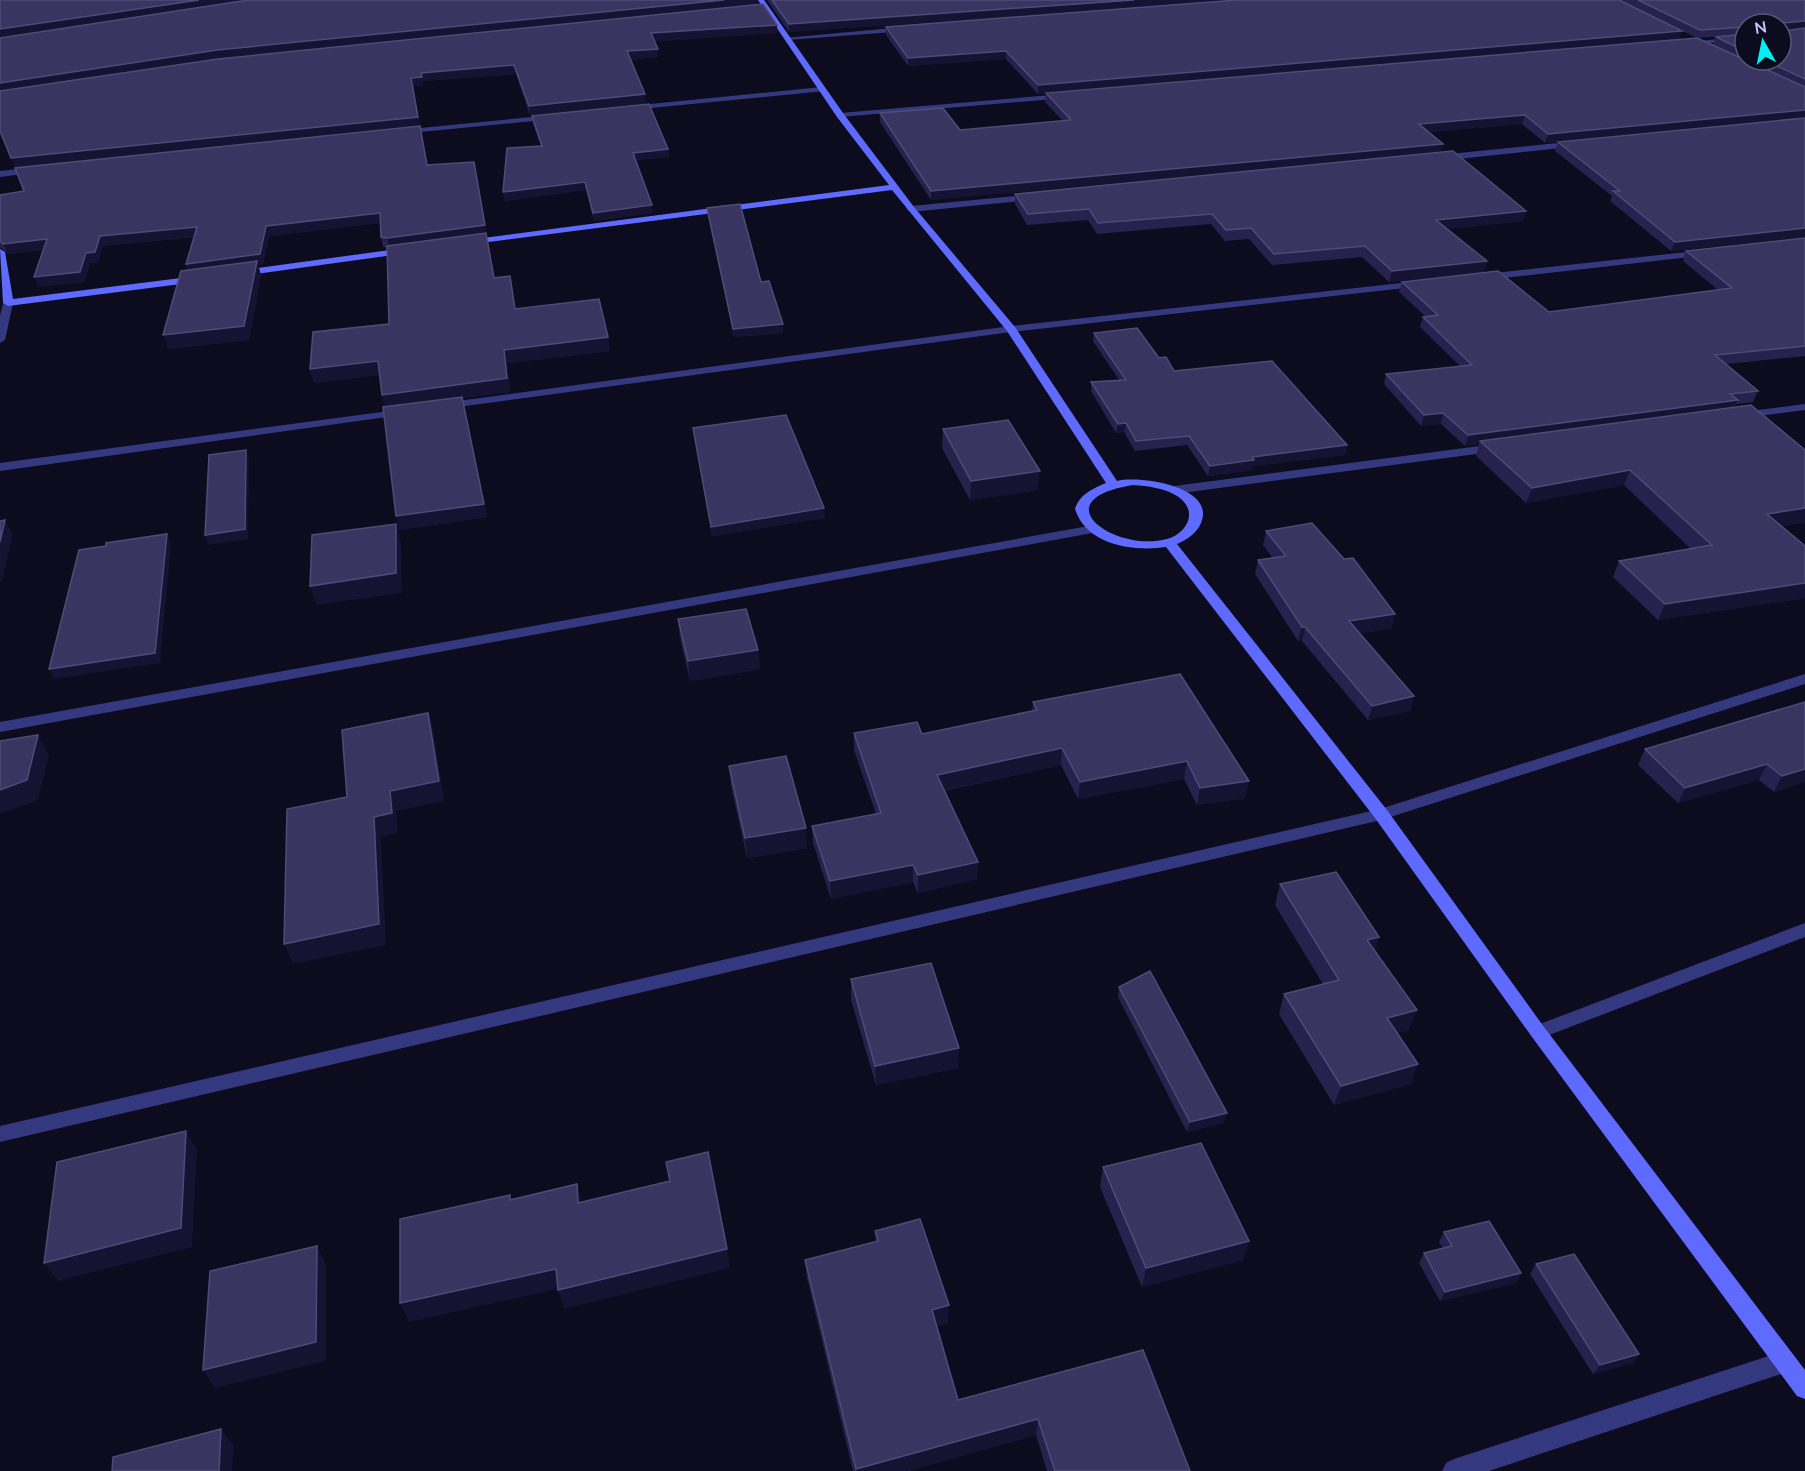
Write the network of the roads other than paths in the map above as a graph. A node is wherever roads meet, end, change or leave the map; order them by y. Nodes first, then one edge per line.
1 (761, 0) edge
2 (766, 8) junction
3 (754, 9) edge
4 (917, 28) edge
5 (1677, 33) edge
6 (788, 38) junction
7 (1733, 39) edge
8 (1697, 42) junction
9 (1673, 44) edge
10 (1716, 52) edge
11 (822, 88) junction
12 (1078, 95) edge
13 (620, 110) edge
14 (840, 115) junction
15 (560, 116) edge
16 (393, 133) edge
17 (1590, 143) edge
18 (1423, 159) edge
19 (48, 169) edge
20 (0, 174) edge
21 (896, 187) junction
22 (1042, 196) edge
23 (911, 209) junction
24 (458, 244) edge
25 (411, 251) edge
26 (1722, 251) edge
27 (0, 252) edge
28 (233, 274) edge
29 (209, 277) edge
30 (1473, 278) edge
31 (1426, 283) edge
32 (8, 303) junction
33 (1011, 329) junction
34 (0, 340) edge
35 (1805, 407) edge
36 (1735, 416) edge
37 (1513, 445) edge
38 (0, 467) edge
39 (1112, 483) junction
40 (1174, 490) junction
41 (1094, 529) junction
42 (1169, 542) junction
43 (1805, 679) edge
44 (0, 727) edge
45 (1381, 814) junction
46 (1805, 930) edge
47 (1538, 1032) junction
48 (0, 1134) edge
49 (1784, 1362) junction
50 (1805, 1388) edge
51 (1454, 1471) edge

1 - 2 main road
2 - 3 street
2 - 6 main road
4 - 6 street
5 - 8 street
6 - 11 main road
7 - 8 street
8 - 9 street
8 - 10 street
11 - 13 street
11 - 14 main road
12 - 14 street
14 - 21 main road
15 - 16 street
17 - 18 street
19 - 20 street
21 - 23 main road
21 - 24 main road
22 - 23 street
23 - 33 main road
25 - 28 main road
26 - 30 street
27 - 32 main road
29 - 32 main road
31 - 33 street
32 - 34 street
33 - 38 street
33 - 39 main road
35 - 36 street
37 - 40 street
39 - 40 main road
39 - 41 main road
40 - 42 main road
41 - 42 main road
41 - 44 street
42 - 45 main road
43 - 45 street
45 - 47 main road
45 - 48 street
46 - 47 street
47 - 49 main road
49 - 50 main road
49 - 51 street

